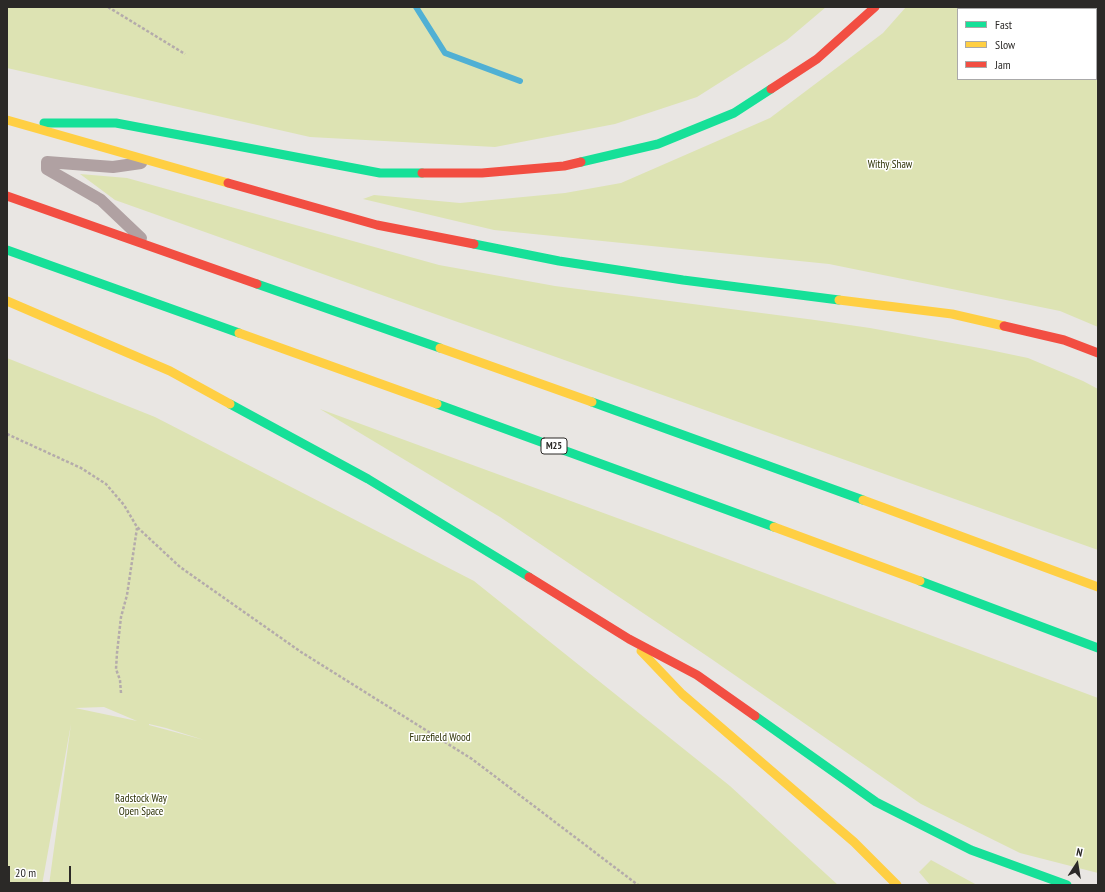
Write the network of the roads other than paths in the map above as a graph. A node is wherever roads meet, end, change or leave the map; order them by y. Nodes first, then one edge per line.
1 (875, 7) edge
2 (7, 120) edge
3 (17, 122) junction
4 (154, 162) junction
5 (7, 196) edge
6 (147, 244) junction
7 (7, 250) edge
8 (7, 301) edge
9 (1098, 353) edge
10 (1098, 587) edge
11 (629, 639) junction
12 (1098, 648) edge
13 (897, 885) edge
14 (1067, 885) edge

1 - 3 highway
2 - 3 highway
3 - 4 highway
4 - 6 lane
4 - 9 highway
5 - 6 highway
6 - 10 highway
7 - 12 highway, M25
8 - 11 highway
11 - 13 highway
11 - 14 highway

